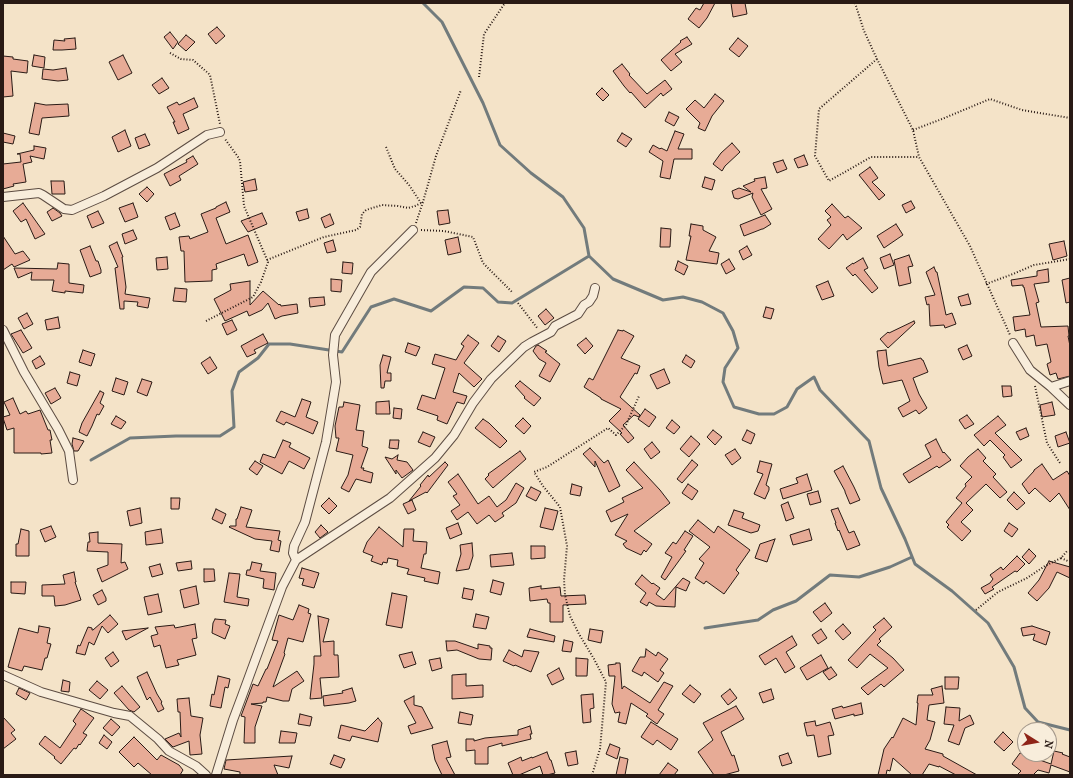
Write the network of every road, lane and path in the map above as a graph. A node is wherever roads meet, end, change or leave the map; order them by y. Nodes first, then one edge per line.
1 (505, 3) edge
2 (855, 3) edge
3 (170, 54) dead end
4 (877, 59) junction
5 (478, 77) dead end
6 (461, 90) dead end
7 (1070, 118) edge
8 (913, 130) junction
9 (220, 132) junction
10 (386, 147) dead end
11 (919, 157) junction
12 (3, 197) edge
13 (422, 203) junction
14 (413, 230) junction
15 (1070, 259) edge
16 (267, 260) junction
17 (986, 284) junction
18 (594, 288) dead end
19 (513, 293) dead end
20 (518, 303) dead end
21 (206, 321) dead end
22 (3, 330) edge
23 (544, 336) junction
24 (1013, 343) joint
25 (1033, 373) junction
26 (1070, 381) edge
27 (1051, 387) junction
28 (639, 396) dead end
29 (1070, 405) edge
30 (1060, 463) dead end
31 (73, 480) dead end
32 (1067, 551) dead end
33 (1061, 558) junction
34 (296, 560) junction
35 (1070, 562) edge
36 (976, 610) dead end
37 (3, 675) edge
38 (206, 775) edge
39 (216, 775) edge
40 (592, 775) edge

1 - 5 path
2 - 4 path
3 - 9 path
4 - 8 path
4 - 11 path
6 - 13 path
7 - 8 path
8 - 11 path
9 - 12 street
9 - 16 path
10 - 13 path
11 - 17 path
13 - 14 path
13 - 16 path
14 - 19 path
14 - 34 street
15 - 17 path
16 - 21 path
17 - 24 path
18 - 23 street
20 - 23 path
22 - 31 street
23 - 34 street
24 - 25 street
25 - 27 street
25 - 30 path
26 - 27 street
27 - 29 street
28 - 40 path
32 - 33 path
33 - 35 path
33 - 36 path
34 - 39 street
37 - 38 street

